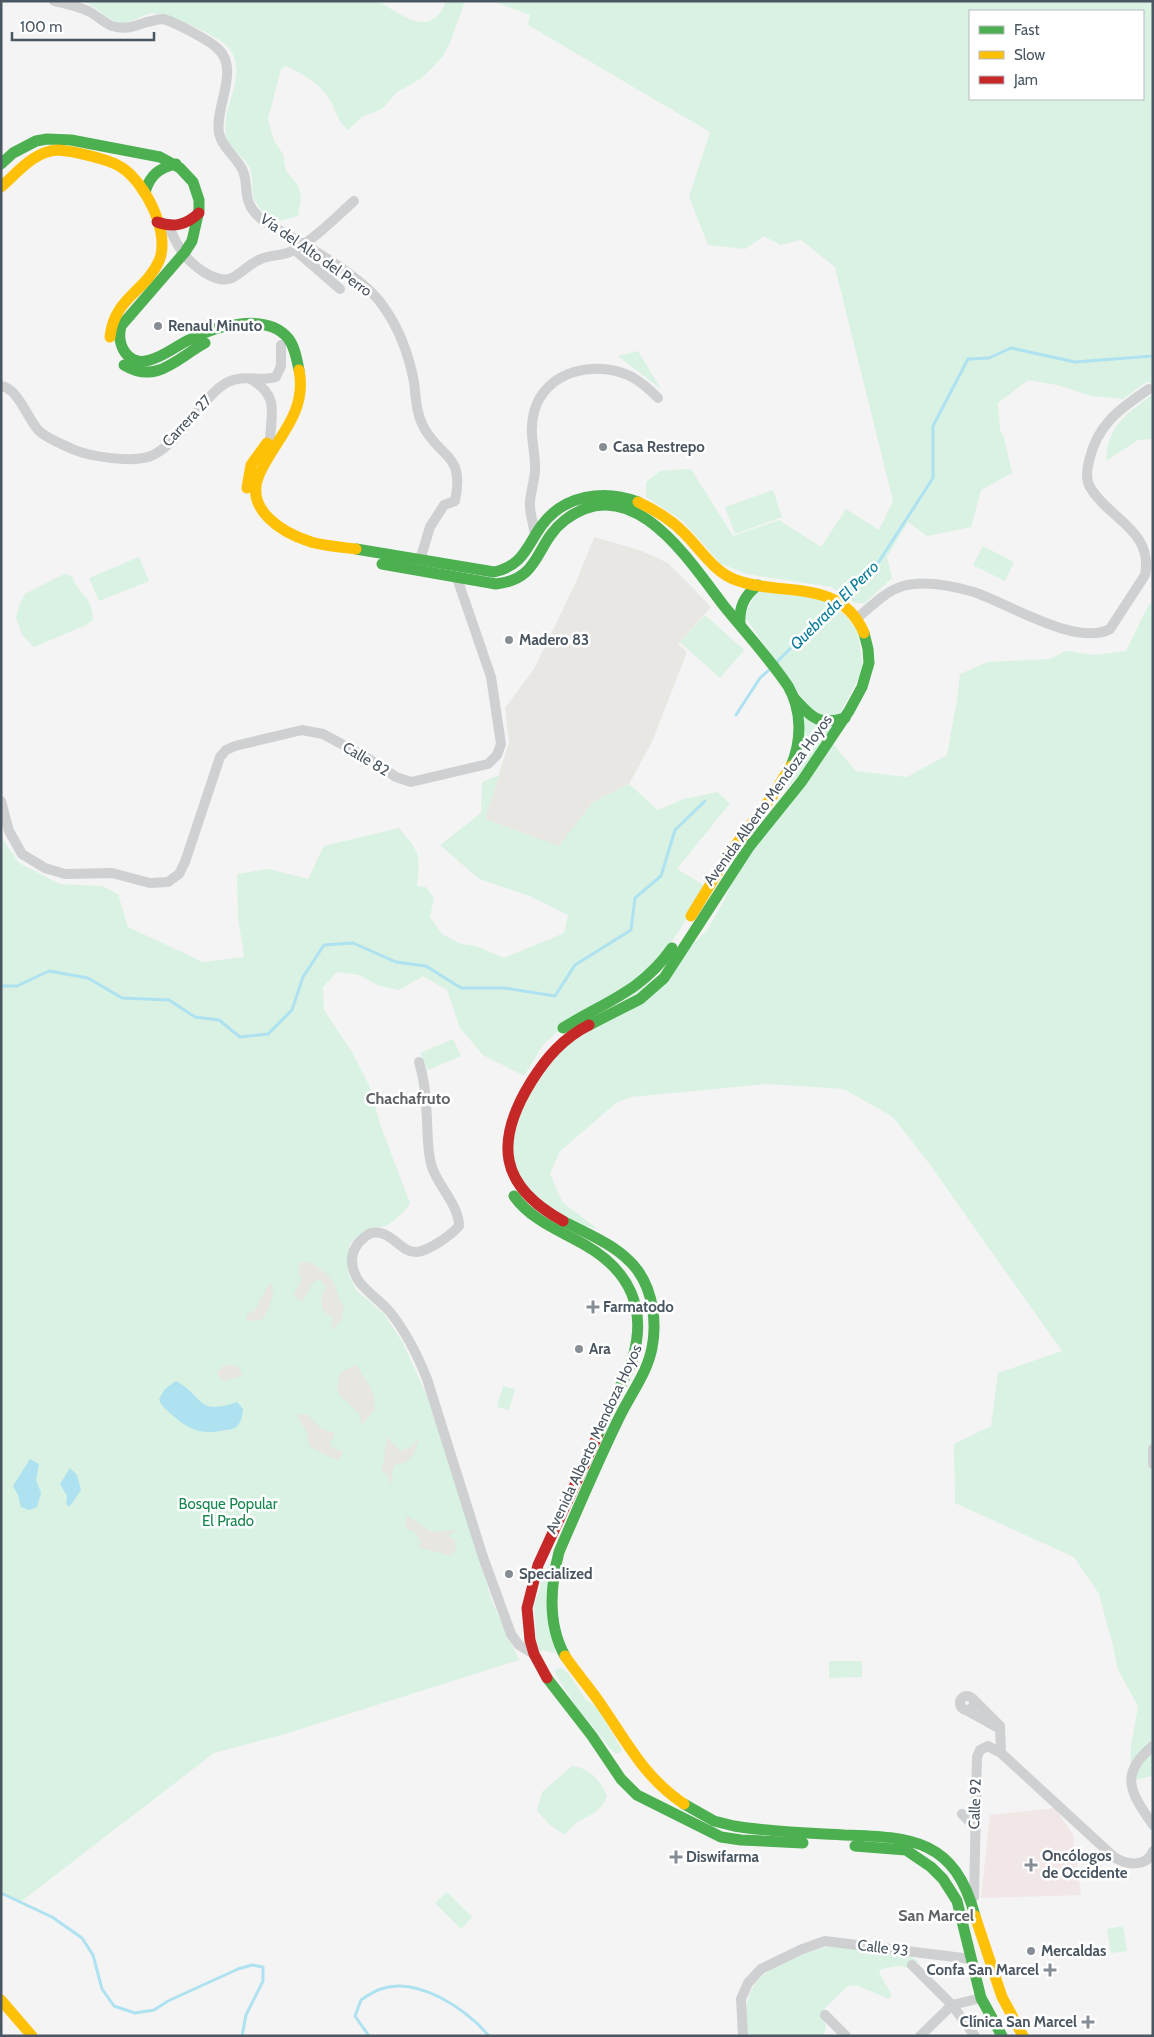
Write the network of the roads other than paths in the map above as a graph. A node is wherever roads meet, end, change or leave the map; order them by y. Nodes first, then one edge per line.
1 (54, 1) edge
2 (1, 164) edge
3 (176, 164) junction
4 (1, 187) edge
5 (144, 192) junction
6 (354, 201) dead end
7 (199, 213) junction
8 (163, 224) junction
9 (193, 240) junction
10 (304, 244) junction
11 (294, 250) junction
12 (184, 254) junction
13 (198, 267) junction
14 (340, 289) dead end
15 (281, 345) junction
16 (249, 378) junction
17 (1, 386) edge
18 (1149, 390) dead end
19 (658, 398) dead end
20 (270, 438) junction
21 (536, 536) junction
22 (420, 560) junction
23 (456, 578) junction
24 (758, 585) junction
25 (856, 619) junction
26 (740, 624) junction
27 (794, 698) junction
28 (845, 718) junction
29 (1, 800) edge
30 (557, 1032) dead end
31 (543, 1045) dead end
32 (419, 1062) dead end
33 (1153, 1449) edge
34 (1153, 1464) edge
35 (534, 1654) junction
36 (569, 1662) junction
37 (1000, 1729) junction
38 (630, 1746) junction
39 (1153, 1746) edge
40 (999, 1752) junction
41 (607, 1756) junction
42 (962, 1814) dead end
43 (1153, 1825) edge
44 (974, 1826) junction
45 (1152, 1855) edge
46 (974, 1877) junction
47 (962, 1879) junction
48 (973, 1906) junction
49 (971, 1959) junction
50 (912, 1965) dead end
51 (981, 1998) junction
52 (1, 2000) edge
53 (952, 2005) junction
54 (825, 2015) dead end
55 (32, 2036) edge
56 (743, 2036) edge
57 (846, 2036) edge
58 (920, 2036) edge
59 (975, 2036) edge
60 (1002, 2036) edge
61 (1023, 2036) edge

1 - 10 street, Vía del Alto del Perro
2 - 3 main road, Avenida Alberto Mendoza Hoyos
3 - 5 main road
3 - 7 main road, Avenida Alberto Mendoza Hoyos
4 - 5 main road
5 - 8 main road
6 - 10 street
7 - 8 main road
7 - 9 main road, Avenida Alberto Mendoza Hoyos
8 - 12 street
8 - 15 main road
9 - 12 main road, Avenida Alberto Mendoza Hoyos
9 - 13 street
10 - 11 street
10 - 22 street, Vía del Alto del Perro
11 - 13 street
11 - 14 street
12 - 13 street
12 - 22 main road, Avenida Alberto Mendoza Hoyos
15 - 16 street, Carrera 27
15 - 20 main road, Avenida Alberto Mendoza Hoyos
16 - 17 street, Carrera 27
16 - 20 street
18 - 25 street
19 - 21 street
20 - 23 main road, Avenida Alberto Mendoza Hoyos
21 - 22 main road, Avenida Alberto Mendoza Hoyos
21 - 24 main road, Avenida Alberto Mendoza Hoyos
23 - 26 main road, Avenida Alberto Mendoza Hoyos
23 - 29 street, Calle 82
24 - 25 main road, Avenida Alberto Mendoza Hoyos
24 - 26 main road
25 - 28 main road, Avenida Alberto Mendoza Hoyos
26 - 27 main road, Avenida Alberto Mendoza Hoyos
27 - 28 main road
27 - 30 main road, Avenida Alberto Mendoza Hoyos
28 - 36 main road, Avenida Alberto Mendoza Hoyos
31 - 35 main road, Avenida Alberto Mendoza Hoyos
32 - 35 street
33 - 34 street
35 - 36 main road
35 - 41 main road, Avenida Alberto Mendoza Hoyos
36 - 38 main road, Avenida Alberto Mendoza Hoyos
37 - 37 street
37 - 40 street
38 - 41 main road
38 - 47 main road, Avenida Alberto Mendoza Hoyos
39 - 43 street
40 - 44 street, Calle 92
40 - 45 street
41 - 49 main road, Avenida Alberto Mendoza Hoyos
42 - 44 street
44 - 46 street, Calle 92
46 - 47 street
46 - 48 street, Calle 92
47 - 48 main road, Avenida Alberto Mendoza Hoyos
48 - 61 main road, Avenida Alberto Mendoza Hoyos
49 - 51 main road, Avenida Alberto Mendoza Hoyos
49 - 56 street, Calle 93
50 - 53 street
51 - 53 street
51 - 60 main road, Avenida Alberto Mendoza Hoyos
52 - 55 main road
53 - 58 street
53 - 59 street
54 - 57 street

